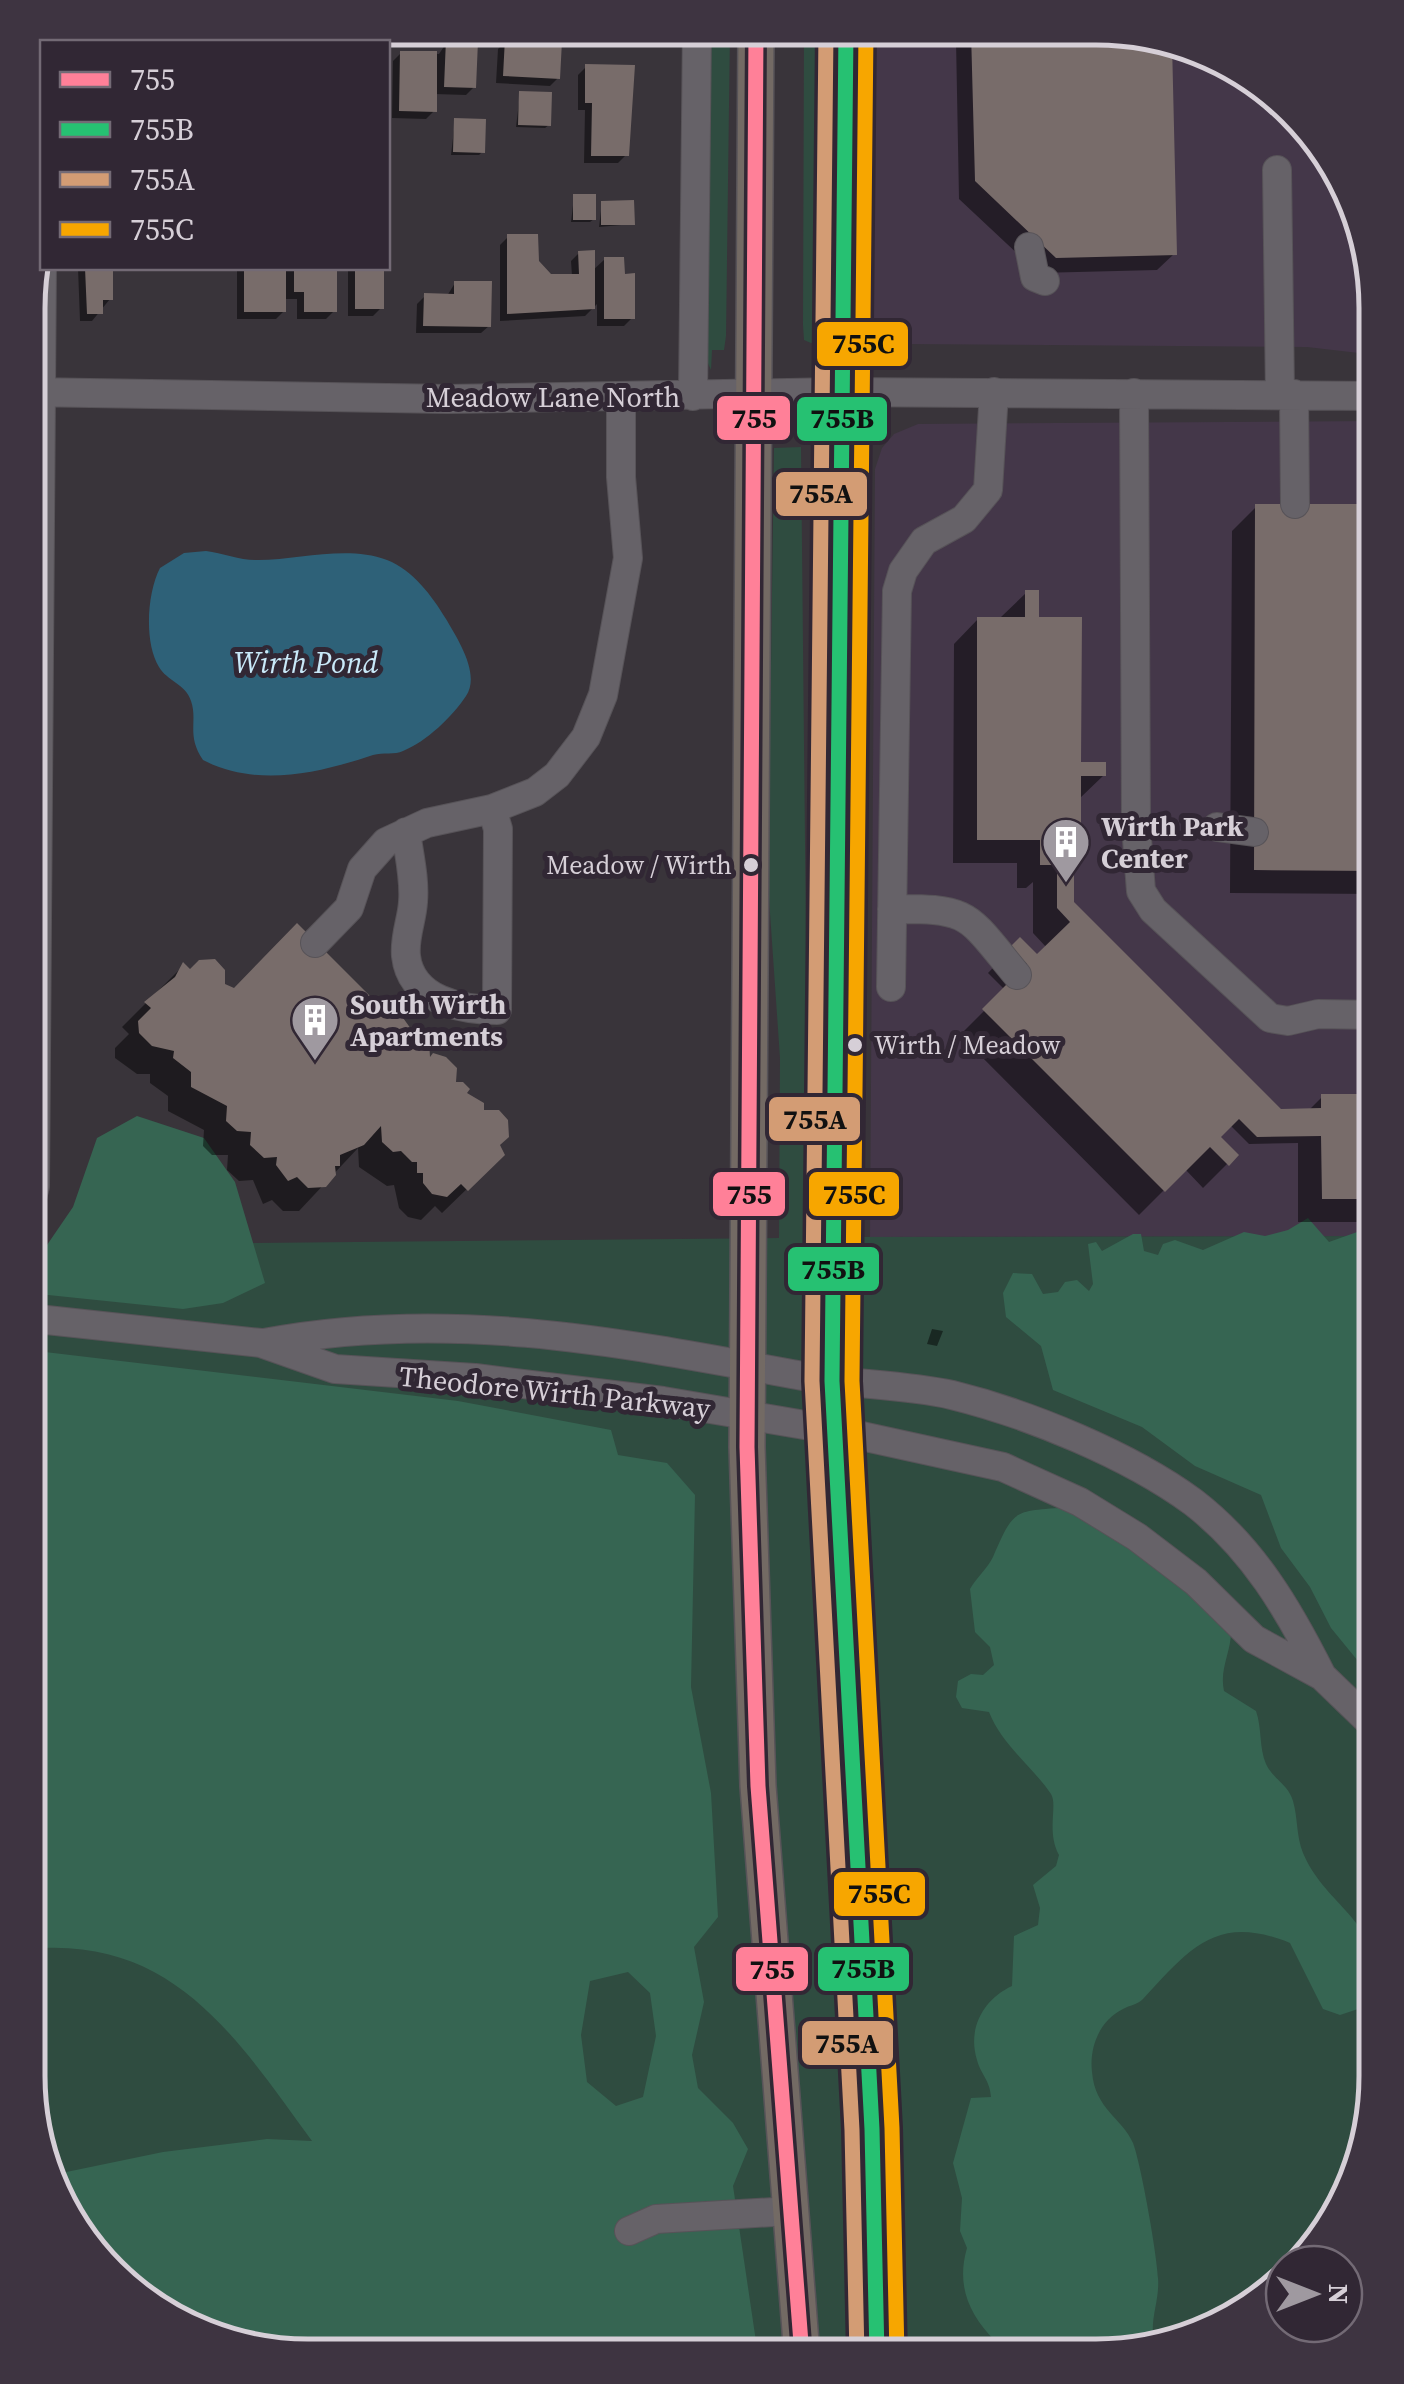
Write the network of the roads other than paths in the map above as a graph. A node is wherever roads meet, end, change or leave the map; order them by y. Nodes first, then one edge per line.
1 (697, 45) edge
2 (756, 45) edge
3 (846, 45) edge
4 (1278, 170) dead end
5 (1030, 247) dead end
6 (1045, 281) dead end
7 (45, 392) edge
8 (840, 392) junction
9 (994, 392) junction
10 (1134, 393) junction
11 (1287, 394) junction
12 (622, 396) junction
13 (693, 396) junction
14 (751, 396) junction
15 (1359, 396) edge
16 (1295, 504) dead end
17 (492, 809) junction
18 (1218, 827) dead end
19 (406, 832) junction
20 (1254, 832) dead end
21 (892, 909) junction
22 (315, 943) dead end
23 (1017, 974) dead end
24 (891, 987) dead end
25 (1359, 1015) edge
26 (45, 1320) edge
27 (261, 1343) junction
28 (746, 1366) junction
29 (832, 1381) junction
30 (746, 1416) junction
31 (834, 1430) junction
32 (1322, 1676) junction
33 (1358, 1711) edge
34 (790, 2211) junction
35 (629, 2231) dead end
36 (801, 2339) edge
37 (877, 2339) edge

1 - 13 street
2 - 14 main road
3 - 8 main road
4 - 11 street
5 - 6 street
7 - 12 street, Meadow Lane North
8 - 9 street, Meadow Lane North
8 - 14 street, Meadow Lane North
8 - 29 main road
9 - 10 street, Meadow Lane North
9 - 21 street
10 - 11 street, Meadow Lane North
10 - 25 street
11 - 15 street, Meadow Lane North
11 - 16 street
12 - 13 street, Meadow Lane North
12 - 17 street
13 - 14 street, Meadow Lane North
14 - 28 main road
17 - 19 street
17 - 19 street
18 - 20 street
19 - 22 street
21 - 23 street
21 - 24 street
26 - 27 street, Theodore Wirth Parkway
27 - 28 street, Theodore Wirth Parkway
27 - 30 street, Theodore Wirth Parkway
28 - 29 street, Theodore Wirth Parkway
28 - 30 main road
29 - 31 main road
29 - 32 street, Theodore Wirth Parkway
30 - 31 street, Theodore Wirth Parkway
30 - 34 main road
31 - 32 street, Theodore Wirth Parkway
31 - 37 main road
32 - 33 street, Theodore Wirth Parkway
34 - 35 street
34 - 36 main road

